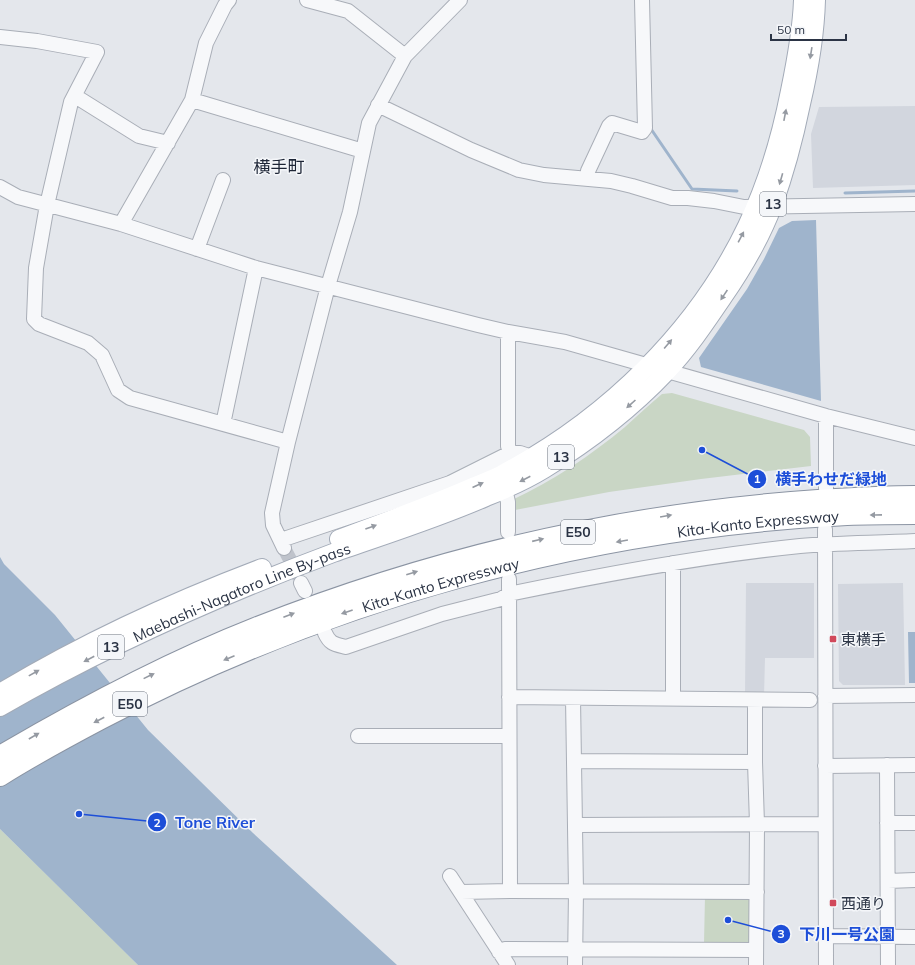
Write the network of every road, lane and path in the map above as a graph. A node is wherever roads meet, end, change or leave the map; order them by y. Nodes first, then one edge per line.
1 (229, 0) edge
2 (307, 0) edge
3 (460, 0) edge
4 (642, 0) edge
5 (803, 0) edge
6 (816, 0) edge
7 (0, 37) edge
8 (405, 56) junction
9 (75, 96) junction
10 (192, 100) junction
11 (378, 105) junction
12 (168, 143) junction
13 (363, 151) junction
14 (587, 179) junction
15 (223, 180) dead end
16 (0, 187) edge
17 (915, 204) edge
18 (46, 205) junction
19 (764, 207) junction
20 (121, 224) junction
21 (197, 249) junction
22 (256, 268) junction
23 (328, 286) junction
24 (508, 332) junction
25 (654, 371) junction
26 (826, 420) junction
27 (223, 424) junction
28 (915, 438) edge
29 (288, 442) junction
30 (915, 446) edge
31 (510, 453) junction
32 (532, 457) junction
33 (505, 489) junction
34 (826, 489) dead end
35 (915, 496) edge
36 (915, 514) edge
37 (825, 529) dead end
38 (508, 532) dead end
39 (915, 541) edge
40 (825, 545) junction
41 (673, 563) junction
42 (509, 578) dead end
43 (221, 590) junction
44 (509, 594) junction
45 (325, 633) dead end
46 (259, 636) junction
47 (0, 693) edge
48 (825, 696) junction
49 (915, 696) edge
50 (509, 698) junction
51 (573, 698) junction
52 (673, 699) junction
53 (755, 700) junction
54 (810, 700) dead end
55 (0, 707) edge
56 (358, 736) dead end
57 (509, 736) junction
58 (0, 756) edge
59 (574, 761) junction
60 (755, 762) junction
61 (887, 765) junction
62 (915, 765) edge
63 (825, 766) junction
64 (0, 776) edge
65 (887, 823) junction
66 (915, 823) edge
67 (757, 824) junction
68 (825, 824) junction
69 (575, 825) junction
70 (450, 876) dead end
71 (888, 880) junction
72 (915, 880) edge
73 (510, 891) junction
74 (576, 891) junction
75 (461, 892) junction
76 (757, 892) junction
77 (826, 936) junction
78 (888, 936) junction
79 (915, 937) edge
80 (574, 949) junction
81 (756, 950) junction
82 (499, 952) junction
83 (508, 965) edge
84 (575, 965) edge
85 (756, 965) edge
86 (826, 965) edge
87 (888, 965) edge

1 - 10 street
2 - 8 street
3 - 8 street
4 - 14 street
19 -> 5 main road, 13
6 -> 19 main road, 13
7 - 9 street
8 - 11 street
9 - 12 street
9 - 18 street
10 - 12 street
10 - 13 street
11 - 13 street
11 - 14 street
12 - 20 street
13 - 23 street
14 - 19 street
15 - 21 street
16 - 18 street
17 - 19 street
18 - 20 street
18 - 27 street
19 - 25 main road, 13
20 - 21 street
21 - 22 street
22 - 23 street
22 - 27 street
23 - 24 street
23 - 29 street
24 - 25 street
24 - 31 street
25 - 26 street
25 - 32 main road, 13
25 -> 33 main road, 13
26 - 28 street
26 - 30 street
26 - 34 street
27 - 29 street
29 - 31 street
31 - 32 street
43 -> 32 main road, Maebashi-Nagatoro Line By-pass / 13
33 - 38 street
33 - 43 main road, Maebashi-Nagatoro Line By-pass / 13
46 -> 35 highway, Kita-Kanto Expressway / E50
36 -> 46 highway, Kita-Kanto Expressway / E50
37 - 40 street
39 - 40 street
40 - 41 street
40 - 48 street
41 - 44 street
41 - 52 street
42 - 44 street
47 -> 43 main road, Maebashi-Nagatoro Line By-pass / 13
43 -> 55 main road, Maebashi-Nagatoro Line By-pass / 13
44 - 45 street
44 - 50 street
58 -> 46 highway, Kita-Kanto Expressway / E50
46 -> 64 highway, Kita-Kanto Expressway / E50
48 - 49 street
48 - 63 street
50 - 51 street
50 - 57 street
51 - 52 street
51 - 59 street
52 - 53 street
53 - 54 street
53 - 60 street
56 - 57 street
57 - 73 street
59 - 60 street
59 - 69 street
60 - 67 street
61 - 62 street
61 - 63 street
61 - 65 street
63 - 68 street
65 - 66 street
65 - 71 street
67 - 68 street
67 - 69 street
67 - 76 street
68 - 77 street
69 - 74 street
70 - 75 street
71 - 72 street
71 - 78 street
73 - 74 street
73 - 75 street
74 - 76 street
74 - 80 street
75 - 82 street
76 - 81 street
77 - 78 street
77 - 86 street
78 - 79 street
78 - 87 street
80 - 81 street
80 - 82 street
80 - 84 street
81 - 85 street
82 - 83 street

